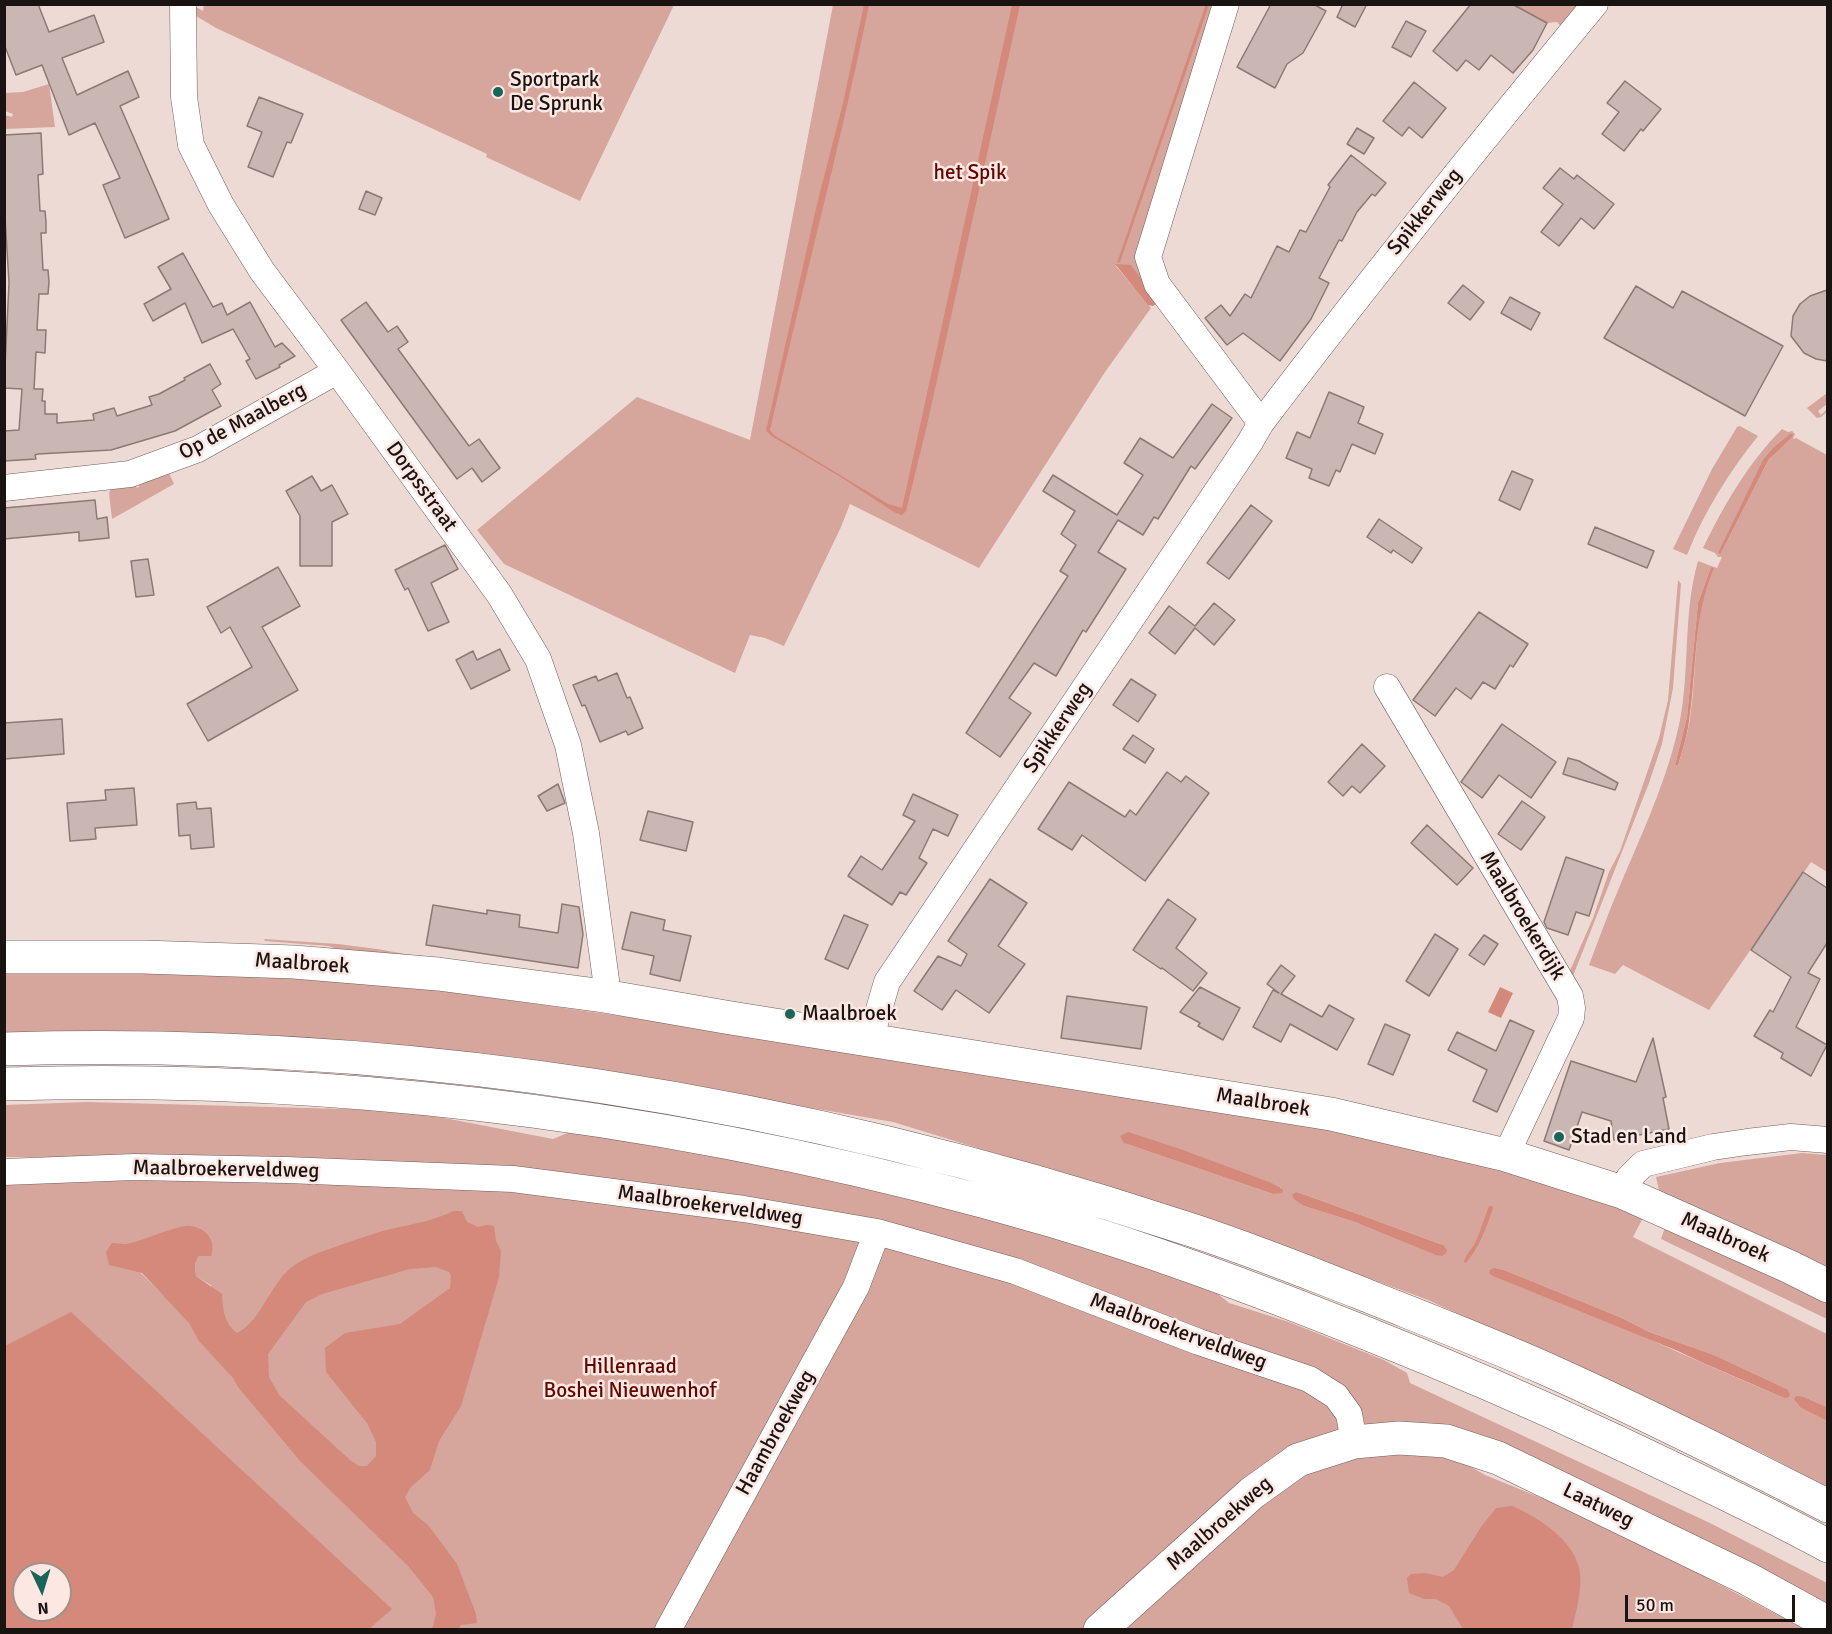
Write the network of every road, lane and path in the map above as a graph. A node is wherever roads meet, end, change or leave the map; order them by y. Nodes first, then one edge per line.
1 (183, 4) edge
2 (1226, 4) edge
3 (1595, 4) edge
4 (337, 371) junction
5 (1261, 423) junction
6 (4, 488) edge
7 (1387, 687) dead end
8 (4, 957) edge
9 (604, 996) junction
10 (870, 1040) junction
11 (4, 1049) edge
12 (4, 1084) edge
13 (1827, 1140) edge
14 (1506, 1155) junction
15 (4, 1172) edge
16 (1622, 1192) junction
17 (877, 1232) junction
18 (1827, 1286) edge
19 (1354, 1442) junction
20 (1827, 1506) edge
21 (1827, 1546) edge
22 (1827, 1623) edge
23 (668, 1629) edge
24 (1100, 1629) edge

1 - 4 street, Dorpsstraat
2 - 5 street
3 - 5 street, Spikkerweg
4 - 6 street, Op de Maalberg
4 - 9 street, Dorpsstraat
5 - 10 street, Spikkerweg
7 - 14 street, Maalbroekerdijk
8 - 9 main road, Maalbroek
9 - 10 main road, Maalbroek
10 - 14 main road, Maalbroek
11 - 20 main road
12 - 21 main road
13 - 16 street
14 - 16 main road, Maalbroek
15 - 17 street, Maalbroekerveldweg
16 - 18 main road, Maalbroek
17 - 19 street, Maalbroekerveldweg
17 - 23 street, Haambroekweg
19 - 22 main road, Laatweg
19 - 24 main road, Maalbroekweg

